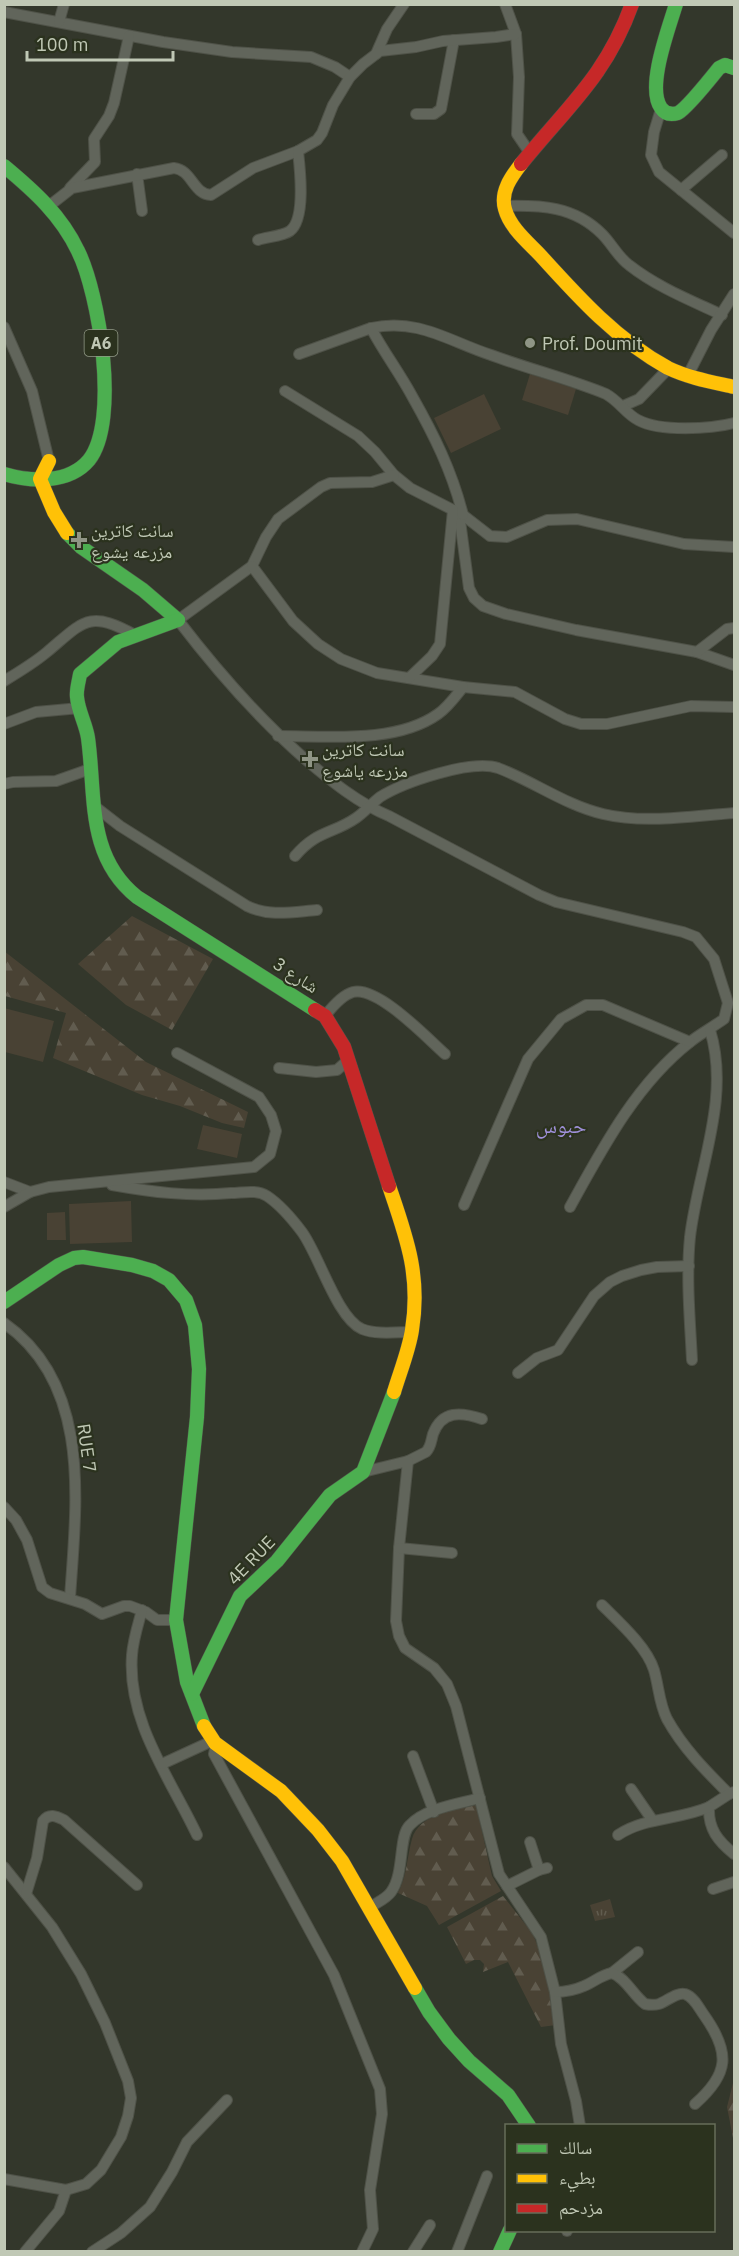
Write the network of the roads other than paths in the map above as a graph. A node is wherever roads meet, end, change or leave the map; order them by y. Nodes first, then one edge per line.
1 (64, 4) edge
2 (404, 4) edge
3 (505, 4) edge
4 (632, 4) edge
5 (676, 4) edge
6 (4, 12) edge
7 (59, 22) junction
8 (516, 34) junction
9 (129, 36) junction
10 (454, 39) junction
11 (376, 54) junction
12 (735, 68) edge
13 (350, 77) junction
14 (661, 109) junction
15 (416, 114) dead end
16 (298, 152) junction
17 (530, 153) junction
18 (722, 155) dead end
19 (4, 166) edge
20 (137, 174) junction
21 (69, 189) junction
22 (681, 190) junction
23 (49, 206) junction
24 (504, 206) junction
25 (142, 211) dead end
26 (735, 233) edge
27 (258, 240) dead end
28 (735, 294) edge
29 (722, 315) junction
30 (4, 327) edge
31 (371, 328) junction
32 (299, 354) dead end
33 (669, 368) junction
34 (687, 377) junction
35 (735, 387) edge
36 (285, 391) dead end
37 (623, 406) junction
38 (735, 423) edge
39 (49, 461) junction
40 (4, 474) edge
41 (394, 475) junction
42 (57, 478) junction
43 (40, 479) junction
44 (458, 513) junction
45 (67, 533) junction
46 (735, 548) edge
47 (252, 566) junction
48 (178, 620) junction
49 (735, 628) edge
50 (135, 634) junction
51 (697, 652) junction
52 (735, 665) edge
53 (409, 678) junction
54 (4, 681) edge
55 (463, 687) junction
56 (735, 707) edge
57 (80, 708) junction
58 (4, 724) edge
59 (278, 736) junction
60 (90, 770) junction
61 (4, 784) edge
62 (93, 805) junction
63 (369, 808) junction
64 (735, 813) edge
65 (295, 856) dead end
66 (316, 910) dead end
67 (325, 1016) junction
68 (710, 1030) junction
69 (690, 1042) junction
70 (177, 1053) dead end
71 (446, 1054) dead end
72 (347, 1061) junction
73 (279, 1068) dead end
74 (4, 1182) edge
75 (103, 1183) junction
76 (30, 1192) junction
77 (464, 1204) dead end
78 (4, 1207) edge
79 (570, 1207) dead end
80 (689, 1266) junction
81 (4, 1302) edge
82 (4, 1323) edge
83 (412, 1332) junction
84 (692, 1360) dead end
85 (518, 1373) dead end
86 (482, 1419) dead end
87 (408, 1461) junction
88 (363, 1472) junction
89 (4, 1508) edge
90 (399, 1548) junction
91 (452, 1553) dead end
92 (70, 1598) junction
93 (602, 1605) dead end
94 (142, 1610) junction
95 (176, 1620) junction
96 (192, 1694) junction
97 (214, 1743) junction
98 (413, 1756) dead end
99 (162, 1764) junction
100 (631, 1789) dead end
101 (732, 1793) edge
102 (480, 1798) junction
103 (709, 1808) junction
104 (434, 1812) junction
105 (653, 1821) junction
106 (618, 1834) dead end
107 (197, 1835) dead end
108 (530, 1842) dead end
109 (735, 1854) edge
110 (4, 1867) edge
111 (735, 1882) edge
112 (136, 1885) dead end
113 (507, 1886) junction
114 (713, 1889) dead end
115 (26, 1894) junction
116 (369, 1908) junction
117 (638, 1952) dead end
118 (612, 1973) junction
119 (555, 1992) junction
120 (227, 2100) dead end
121 (695, 2104) dead end
122 (528, 2124) edge
123 (579, 2124) edge
124 (487, 2176) dead end
125 (4, 2179) edge
126 (66, 2190) junction
127 (430, 2225) dead end
128 (509, 2232) edge
129 (25, 2252) edge
130 (92, 2252) edge
131 (362, 2252) edge
132 (413, 2252) edge
133 (457, 2252) edge
134 (500, 2252) edge

1 - 7 street
2 - 11 street
3 - 8 street
4 - 17 main road
5 - 14 main road
6 - 7 street
7 - 9 street
8 - 10 street
8 - 17 street
9 - 13 street
9 - 21 street
10 - 11 street
10 - 15 street
11 - 13 street
12 - 14 main road
13 - 16 street
14 - 22 street
16 - 20 street
16 - 27 street
17 - 24 main road
18 - 22 street
19 - 23 main road, A6
20 - 21 street
20 - 25 street
21 - 23 street
22 - 26 street
23 - 42 main road, A6
24 - 29 street
24 - 33 main road
28 - 29 street
29 - 34 street
30 - 39 street
31 - 32 street
31 - 37 street
31 - 44 street
33 - 34 main road
33 - 37 street
34 - 35 main road
36 - 41 street
37 - 38 street
39 - 42 main road
39 - 43 main road
40 - 43 main road, A6
41 - 44 street
41 - 47 street
42 - 43 main road, A6
42 - 45 main road
43 - 45 main road
44 - 46 street
44 - 51 street
44 - 53 street
45 - 48 main road
47 - 48 street
47 - 53 street
48 - 50 main road, شارع 3
48 - 59 street
49 - 51 street
50 - 54 street
50 - 57 main road, شارع 3
51 - 52 street
53 - 55 street
55 - 56 street
55 - 59 street
57 - 58 street
57 - 60 main road, شارع 3
59 - 63 street
60 - 61 street
60 - 62 main road, شارع 3
62 - 66 street
62 - 67 main road, شارع 3
63 - 64 street
63 - 65 street
63 - 68 street
67 - 71 street
67 - 72 main road, شارع 3
68 - 69 street
68 - 80 street
69 - 77 street
69 - 79 street
70 - 75 street
72 - 73 street
72 - 83 main road, شارع 3
74 - 76 street
75 - 76 street
75 - 83 street
76 - 78 street
80 - 84 street
80 - 85 street
81 - 95 main road
82 - 92 street, RUE 7
83 - 88 main road, شارع 3
86 - 87 street
87 - 88 street
87 - 90 street
88 - 96 main road, 4E RUE
89 - 92 street
90 - 91 street
90 - 102 street
92 - 94 street
93 - 101 street
94 - 95 street
94 - 99 street
95 - 96 main road
96 - 97 main road
97 - 99 street
97 - 116 main road
97 - 131 street
98 - 104 street
99 - 107 street
100 - 105 street
101 - 103 street
102 - 104 street
102 - 113 street
103 - 105 street
103 - 109 street
104 - 116 street
105 - 106 street
108 - 113 street
110 - 115 street
111 - 114 street
112 - 115 street
113 - 119 street
115 - 126 street
116 - 122 main road
117 - 118 street
118 - 119 street
118 - 121 street
119 - 123 street
120 - 130 street
124 - 133 street
125 - 126 street
126 - 129 street
127 - 132 street
128 - 134 main road

